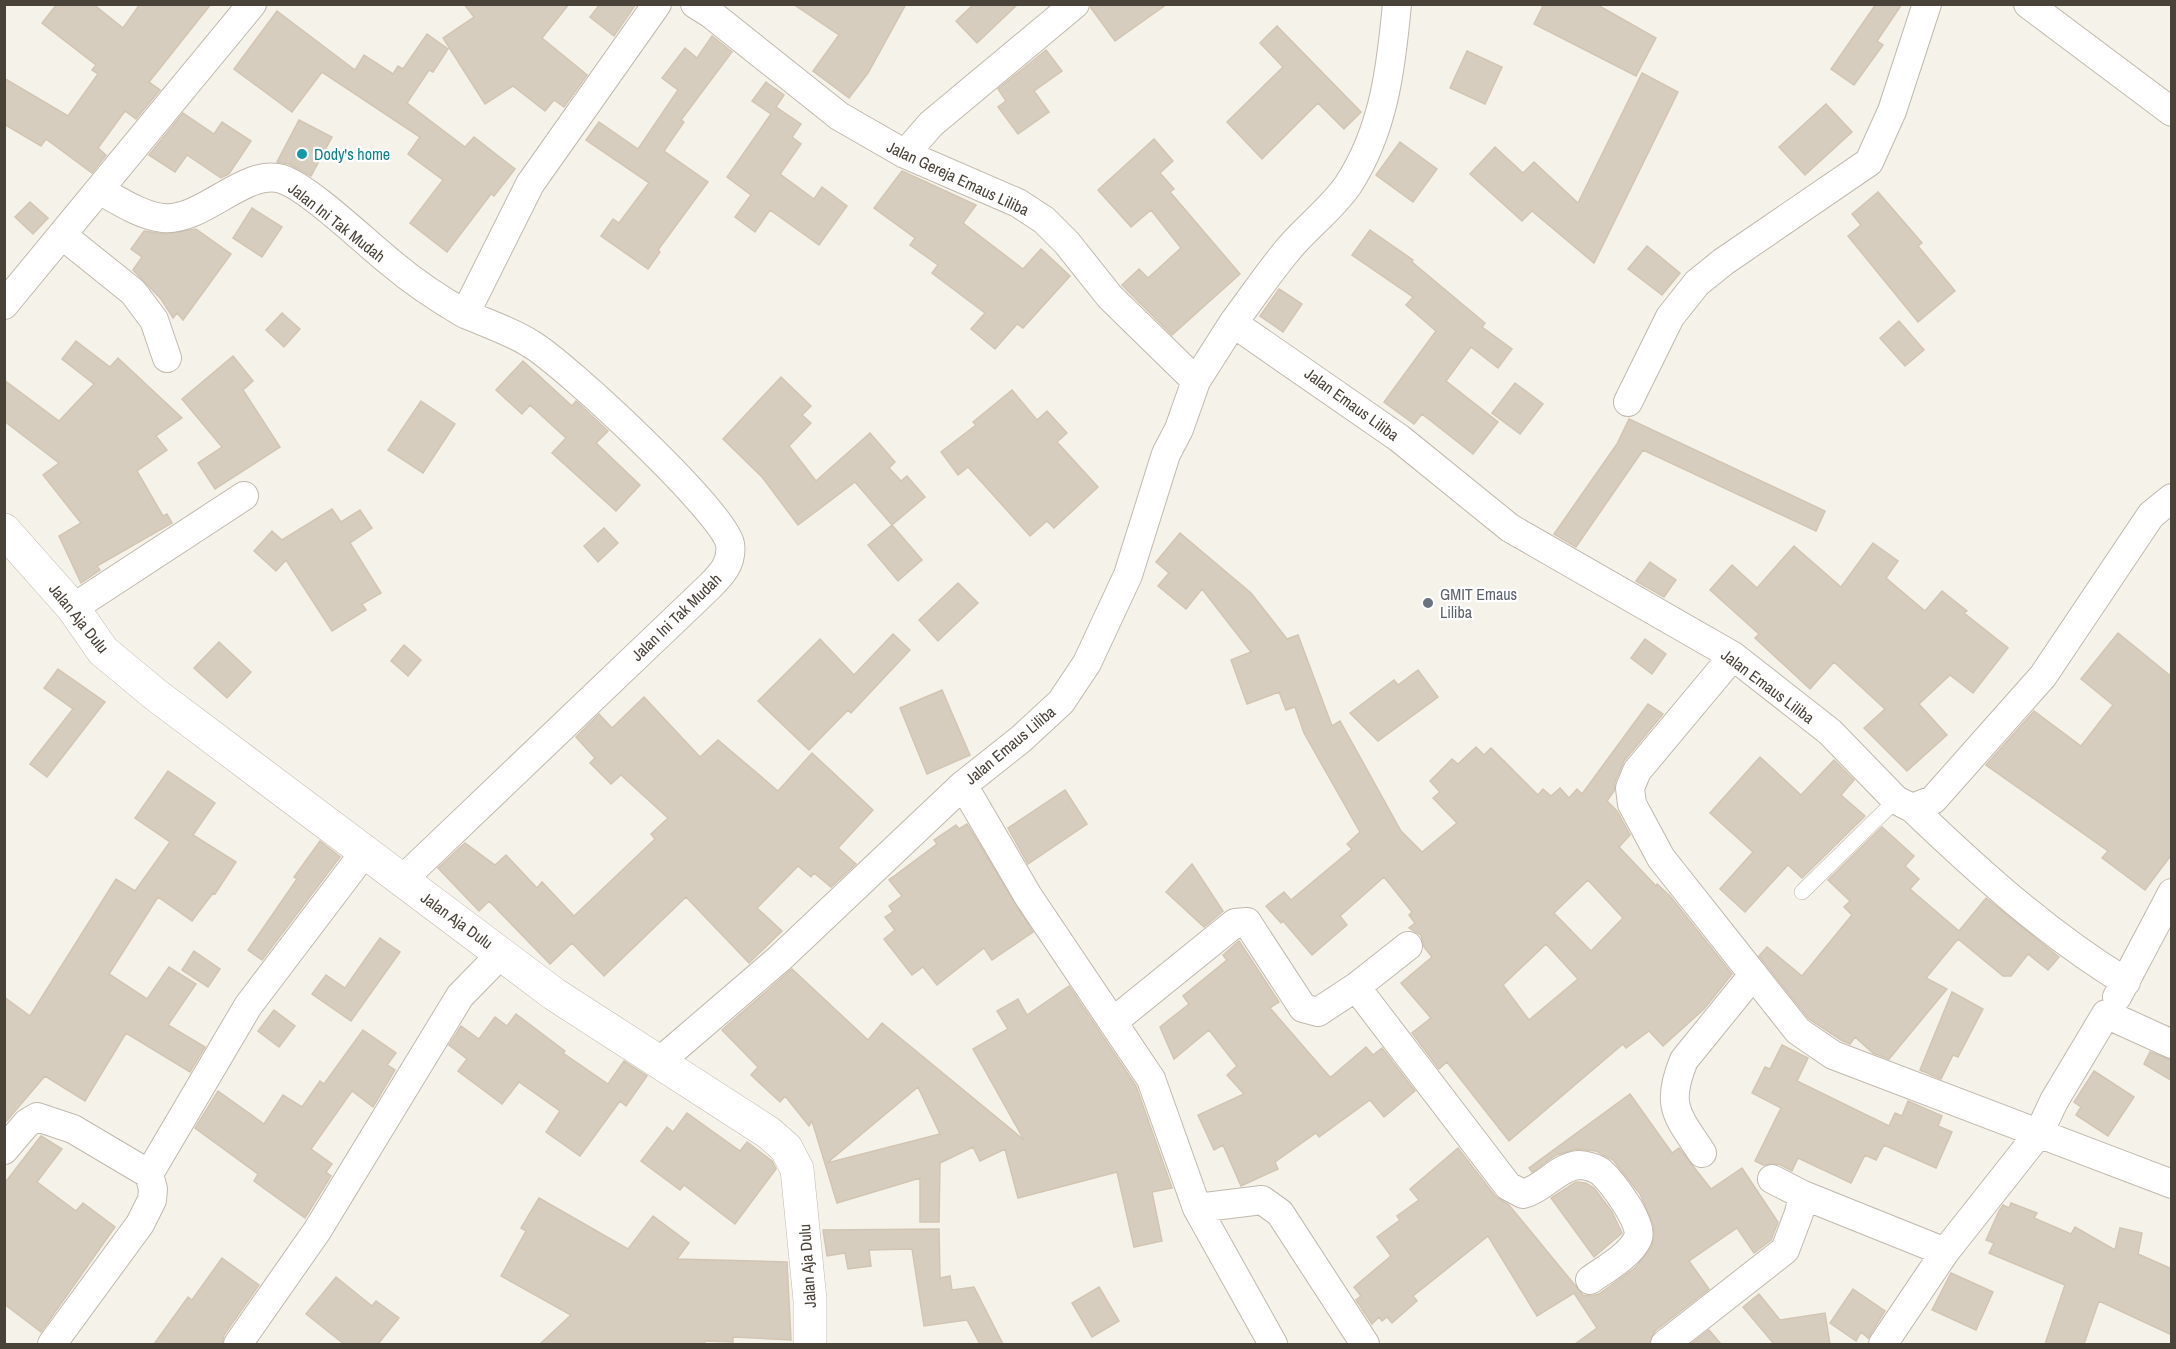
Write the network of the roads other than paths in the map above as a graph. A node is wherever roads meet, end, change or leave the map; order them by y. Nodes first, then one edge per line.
1 (252, 4) edge
2 (657, 4) edge
3 (1075, 4) edge
4 (1397, 4) edge
5 (1927, 4) edge
6 (2028, 4) edge
7 (708, 8) edge
8 (2172, 112) edge
9 (905, 154) junction
10 (101, 190) junction
11 (62, 235) junction
12 (4, 305) edge
13 (465, 314) junction
14 (1233, 322) junction
15 (167, 358) dead end
16 (1196, 381) junction
17 (1628, 402) dead end
18 (244, 496) dead end
19 (2172, 498) edge
20 (4, 530) edge
21 (73, 608) junction
22 (1733, 656) junction
23 (963, 785) junction
24 (1904, 804) junction
25 (364, 852) junction
26 (402, 879) junction
27 (1802, 892) dead end
28 (2171, 898) edge
29 (1408, 946) dead end
30 (502, 953) junction
31 (1753, 975) junction
32 (2126, 982) junction
33 (1356, 987) junction
34 (2106, 1014) junction
35 (1114, 1021) junction
36 (2172, 1044) edge
37 (659, 1062) junction
38 (2039, 1133) junction
39 (4, 1150) edge
40 (1702, 1152) dead end
41 (149, 1174) junction
42 (1772, 1179) dead end
43 (2172, 1184) edge
44 (1803, 1195) junction
45 (1197, 1208) junction
46 (1945, 1252) junction
47 (1590, 1280) dead end
48 (52, 1344) edge
49 (238, 1344) edge
50 (810, 1344) edge
51 (1274, 1344) edge
52 (1365, 1344) edge
53 (1665, 1344) edge
54 (1883, 1344) edge

1 - 10 street
2 - 13 street
3 - 9 street
4 - 14 street
5 - 17 street
6 - 8 street
7 - 9 street, Jalan Gereja Emaus Liliba
9 - 16 street, Jalan Gereja Emaus Liliba
10 - 11 street
10 - 13 street, Jalan Ini Tak Mudah
11 - 12 street
11 - 15 street
13 - 26 street, Jalan Ini Tak Mudah
14 - 16 street, Jalan Emaus Liliba
14 - 22 street, Jalan Emaus Liliba
16 - 23 street, Jalan Emaus Liliba
18 - 21 street
19 - 24 street
20 - 21 street, Jalan Aja Dulu
21 - 25 street, Jalan Aja Dulu
22 - 24 street, Jalan Emaus Liliba
22 - 31 street
23 - 35 street
23 - 37 street, Jalan Emaus Liliba
24 - 27 lane
24 - 32 street, Jalan Emaus Liliba
25 - 26 street, Jalan Aja Dulu
25 - 41 street
26 - 30 street, Jalan Aja Dulu
28 - 32 street
29 - 33 street
30 - 37 street, Jalan Aja Dulu
30 - 49 street
31 - 38 street
31 - 40 street
32 - 34 street
33 - 35 street
33 - 47 street
34 - 36 street
34 - 38 street
35 - 45 street
37 - 50 street, Jalan Aja Dulu
38 - 43 street
38 - 46 street
39 - 41 street
41 - 48 street
42 - 44 street
44 - 46 street
44 - 53 street
45 - 51 street
45 - 52 street
46 - 54 street

